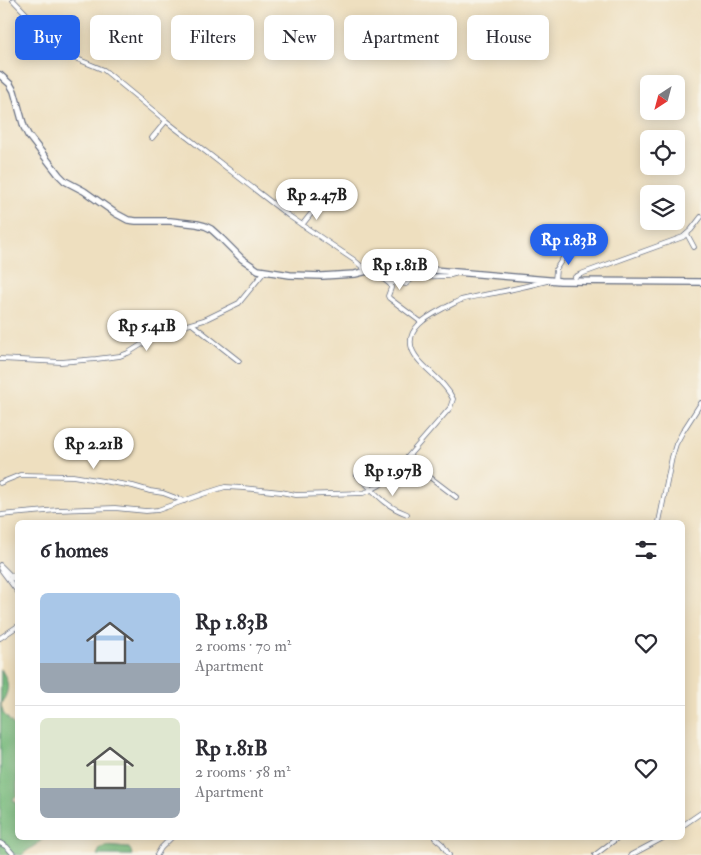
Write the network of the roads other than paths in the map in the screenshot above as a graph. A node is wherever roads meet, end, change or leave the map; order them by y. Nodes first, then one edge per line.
1 (12, 0) edge
2 (0, 75) edge
3 (166, 121) junction
4 (152, 138) dead end
5 (318, 205) dead end
6 (701, 217) edge
7 (302, 225) junction
8 (687, 234) junction
9 (570, 246) dead end
10 (694, 246) dead end
11 (265, 271) junction
12 (370, 271) junction
13 (460, 272) junction
14 (553, 280) junction
15 (574, 281) junction
16 (701, 282) edge
17 (390, 284) junction
18 (421, 322) junction
19 (192, 324) junction
20 (0, 359) edge
21 (239, 361) dead end
22 (701, 403) edge
23 (406, 459) junction
24 (357, 475) dead end
25 (0, 483) edge
26 (373, 489) junction
27 (456, 497) dead end
28 (184, 501) junction
29 (407, 514) dead end
30 (0, 515) edge
31 (658, 520) edge
32 (0, 567) edge
33 (15, 574) edge
34 (11, 578) junction
35 (15, 581) edge
36 (15, 588) edge
37 (15, 628) edge
38 (0, 638) edge
39 (701, 813) edge
40 (685, 824) edge
41 (169, 840) edge
42 (437, 840) edge
43 (614, 840) edge
44 (659, 840) edge
45 (0, 843) edge
46 (14, 855) edge
47 (157, 855) edge
48 (449, 855) edge
49 (595, 855) edge
50 (631, 855) edge

1 - 3 street
2 - 11 street
3 - 4 street
3 - 7 street
5 - 7 street
6 - 8 street
7 - 12 street
8 - 10 street
8 - 15 street
9 - 14 street
11 - 12 street
11 - 19 street
12 - 13 street
12 - 17 street
13 - 14 street
13 - 17 street
14 - 15 street
14 - 18 street
15 - 16 street
17 - 18 street
18 - 23 street
19 - 20 street
19 - 21 street
22 - 31 street
23 - 26 street
23 - 27 street
24 - 26 street
25 - 28 street
26 - 28 street
26 - 29 street
28 - 30 street
32 - 34 street
32 - 36 street
33 - 34 street
34 - 35 street
37 - 38 street
39 - 40 street
41 - 47 street
42 - 48 street
43 - 49 street
44 - 50 street
45 - 46 street

